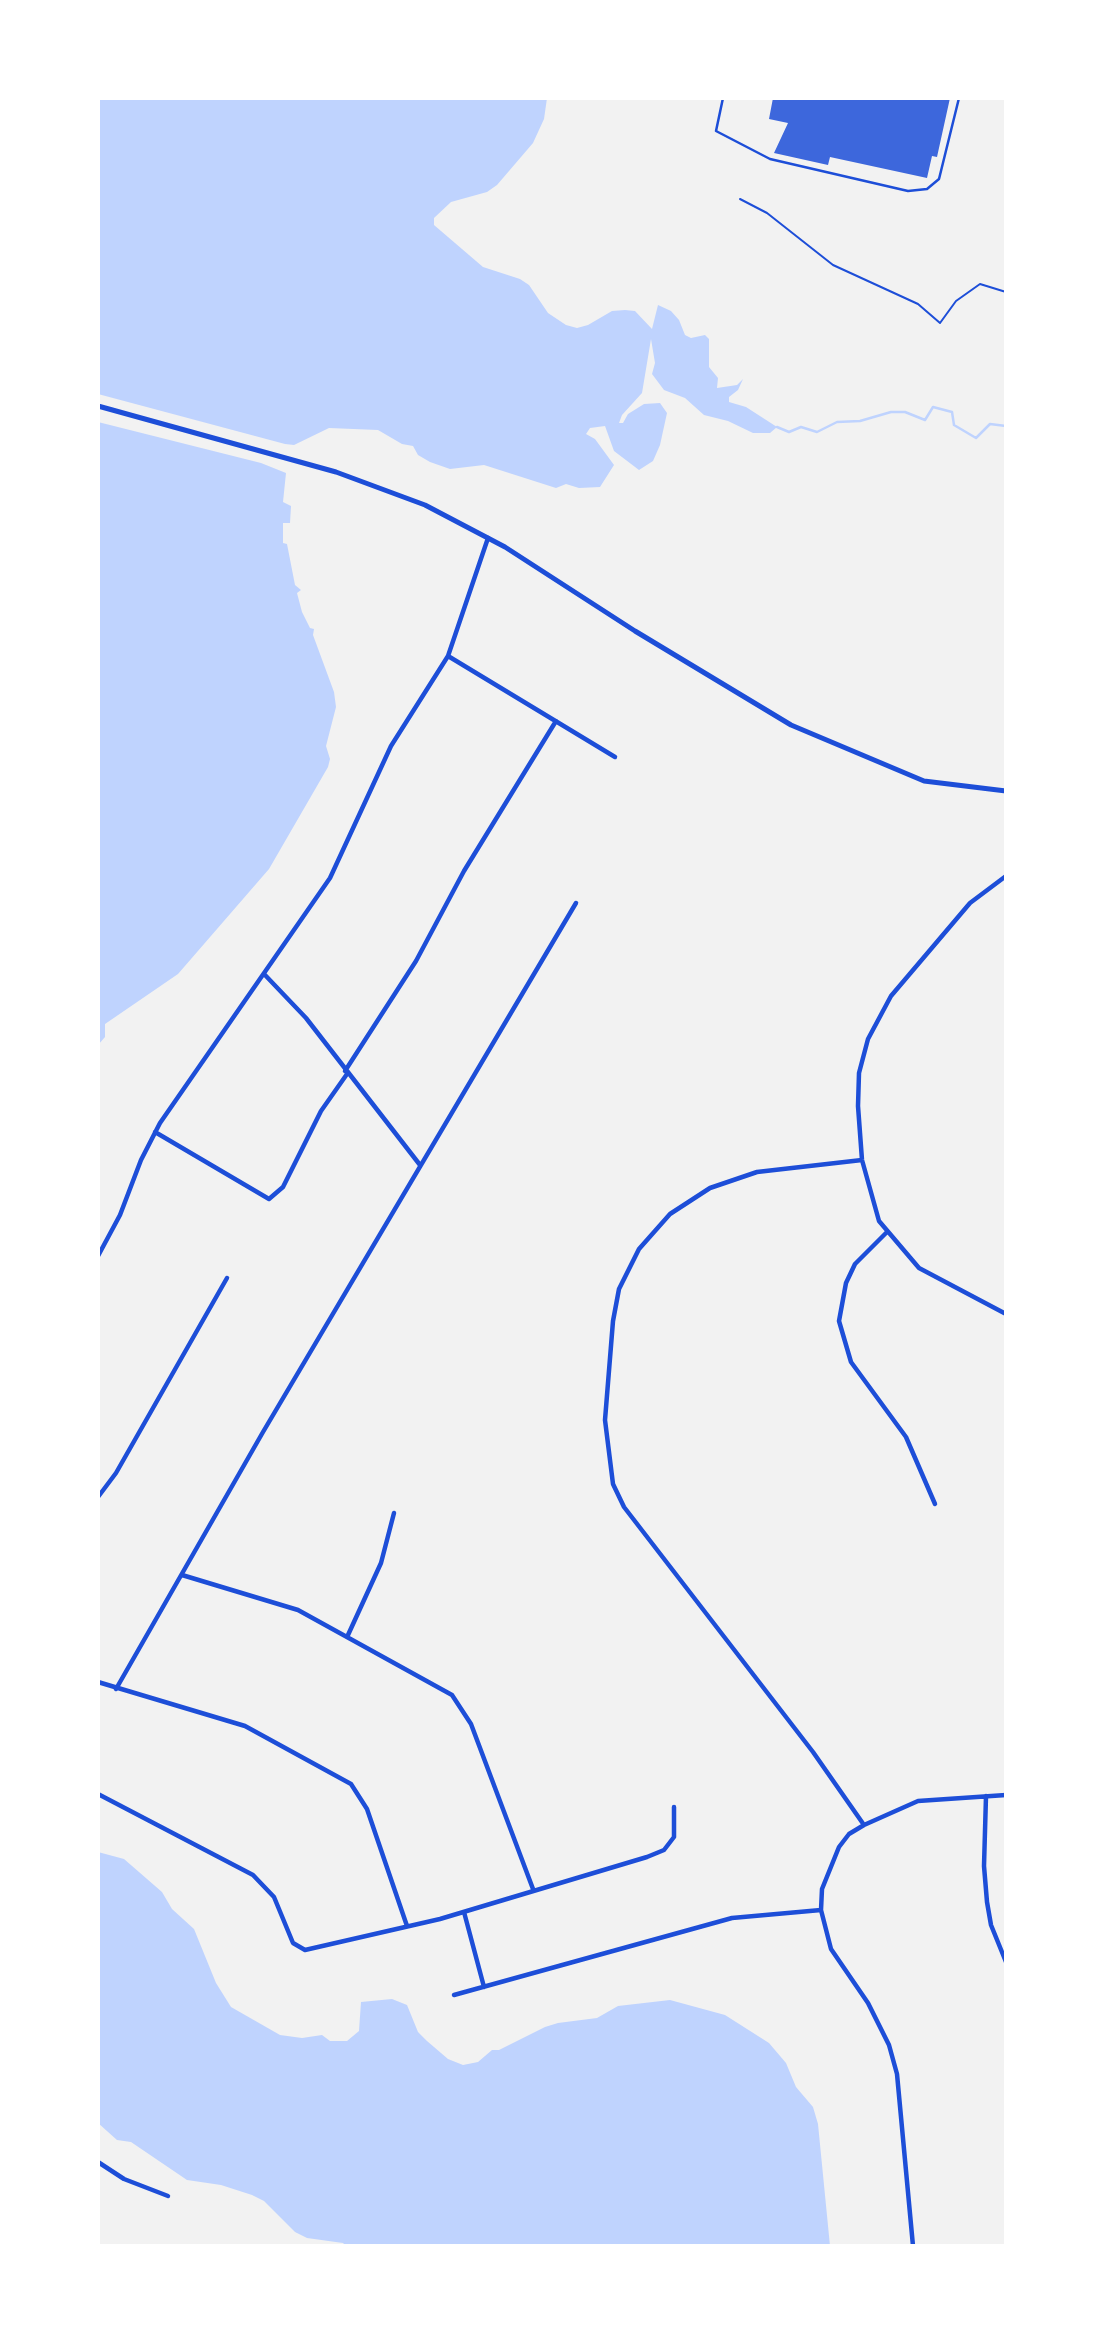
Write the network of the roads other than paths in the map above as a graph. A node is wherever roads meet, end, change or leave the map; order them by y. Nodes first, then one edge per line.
1 (723, 98) edge
2 (959, 98) edge
3 (98, 405) edge
4 (488, 538) junction
5 (448, 656) junction
6 (556, 721) junction
7 (615, 757) dead end
8 (1006, 791) edge
9 (1006, 876) edge
10 (576, 903) dead end
11 (265, 975) junction
12 (346, 1072) junction
13 (155, 1132) junction
14 (862, 1160) junction
15 (420, 1165) junction
16 (887, 1232) junction
17 (98, 1256) edge
18 (227, 1278) dead end
19 (1006, 1314) edge
20 (98, 1497) edge
21 (935, 1504) dead end
22 (394, 1513) dead end
23 (182, 1575) junction
24 (348, 1635) junction
25 (98, 1682) edge
26 (116, 1689) junction
27 (98, 1794) edge
28 (1006, 1795) edge
29 (986, 1796) junction
30 (674, 1807) dead end
31 (864, 1825) junction
32 (533, 1889) junction
33 (821, 1910) junction
34 (464, 1912) junction
35 (407, 1926) junction
36 (1006, 1962) edge
37 (484, 1987) junction
38 (454, 1995) dead end
39 (98, 2162) edge
40 (168, 2196) dead end
41 (913, 2246) edge

1 - 2 lane
3 - 4 street
4 - 5 street
4 - 8 street
5 - 6 street
5 - 11 street
6 - 7 street
6 - 12 street
9 - 14 street
10 - 15 street
11 - 12 street
11 - 13 street
12 - 13 street
12 - 15 street
13 - 17 street
14 - 16 street
14 - 31 street
15 - 23 street
16 - 19 street
16 - 21 street
18 - 20 street
22 - 24 street
23 - 24 street
23 - 26 street
24 - 32 street
25 - 26 street
26 - 35 street
27 - 35 street
28 - 29 street
29 - 31 street
29 - 36 street
30 - 32 street
31 - 33 street
32 - 34 street
33 - 37 street
33 - 41 street
34 - 35 street
34 - 37 street
37 - 38 street
39 - 40 street

